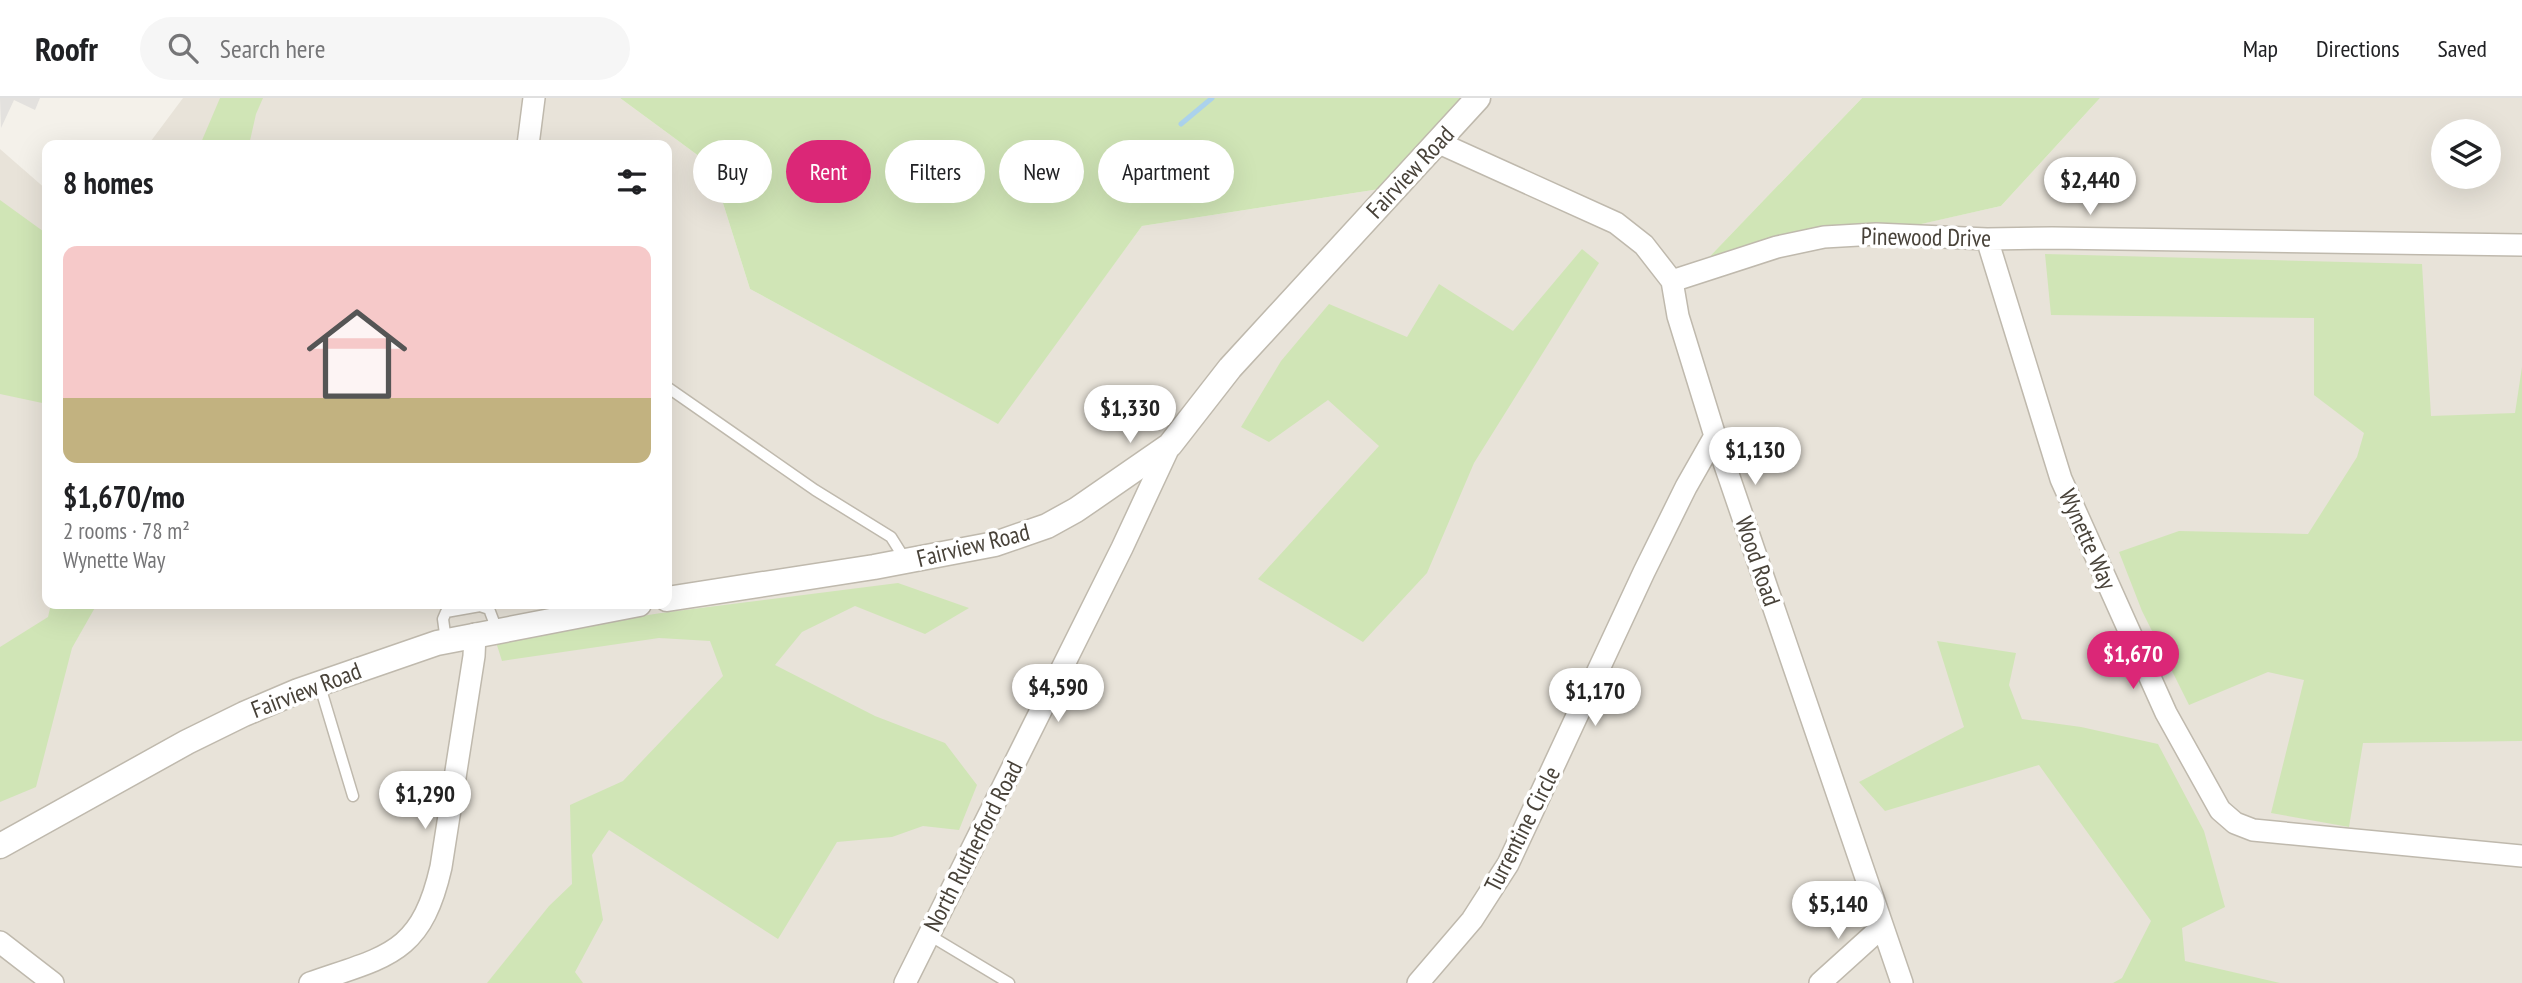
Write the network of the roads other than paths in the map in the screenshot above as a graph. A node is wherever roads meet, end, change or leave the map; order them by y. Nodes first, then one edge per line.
1 (534, 98) edge
2 (1478, 98) edge
3 (529, 140) edge
4 (1437, 142) junction
5 (1987, 239) junction
6 (2522, 245) edge
7 (1672, 281) junction
8 (672, 391) edge
9 (1715, 436) junction
10 (1170, 445) junction
11 (906, 561) junction
12 (672, 598) edge
13 (566, 610) edge
14 (486, 632) junction
15 (319, 683) junction
16 (353, 796) dead end
17 (0, 846) edge
18 (2522, 856) edge
19 (1882, 927) junction
20 (929, 935) junction
21 (0, 942) edge
22 (53, 983) edge
23 (310, 983) edge
24 (905, 983) edge
25 (1009, 983) edge
26 (1418, 983) edge
27 (1821, 983) edge
28 (1902, 983) edge

1 - 3 street
2 - 4 street, Fairview Road
4 - 7 street, Wood Road
4 - 10 street, Fairview Road
5 - 6 street, Pinewood Drive
5 - 7 street, Pinewood Drive
5 - 18 street, Wynette Way
7 - 9 street, Wood Road
8 - 11 lane
9 - 19 street, Wood Road
9 - 26 street, Turrentine Circle
10 - 11 street, Fairview Road
10 - 20 street, North Rutherford Road
11 - 12 street, Fairview Road
13 - 14 street, Fairview Road
14 - 15 street, Fairview Road
14 - 23 street
15 - 16 lane
15 - 17 street, Fairview Road
19 - 27 street
19 - 28 street, Wood Road
20 - 24 street, North Rutherford Road
20 - 25 lane
21 - 22 street

